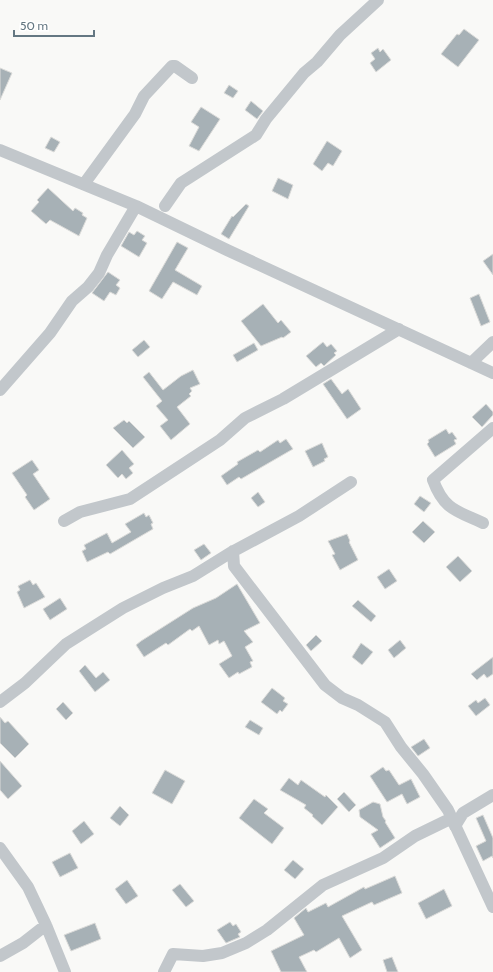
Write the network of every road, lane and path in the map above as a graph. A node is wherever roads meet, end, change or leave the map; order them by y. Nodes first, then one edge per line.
1 (378, 0) edge
2 (192, 78) dead end
3 (0, 150) edge
4 (84, 184) junction
5 (136, 206) junction
6 (165, 206) dead end
7 (399, 329) junction
8 (493, 342) edge
9 (483, 351) junction
10 (471, 363) junction
11 (489, 371) edge
12 (0, 390) edge
13 (493, 428) edge
14 (351, 482) dead end
15 (64, 521) dead end
16 (483, 523) dead end
17 (233, 551) junction
18 (220, 559) junction
19 (234, 566) junction
20 (0, 702) edge
21 (493, 795) edge
22 (452, 818) junction
23 (0, 848) edge
24 (493, 907) edge
25 (46, 925) junction
26 (0, 956) edge
27 (65, 972) edge
28 (164, 972) edge

1 - 6 street
2 - 4 street
3 - 4 street
4 - 5 street
5 - 7 street
5 - 12 street
7 - 10 street
7 - 15 street
8 - 9 street
9 - 10 street
9 - 11 street
10 - 11 street
13 - 16 street
14 - 17 street
17 - 18 street
17 - 19 street
18 - 19 street
18 - 20 street
19 - 22 street
21 - 22 street
22 - 24 street
22 - 28 street
23 - 25 street
25 - 26 street
25 - 27 street

